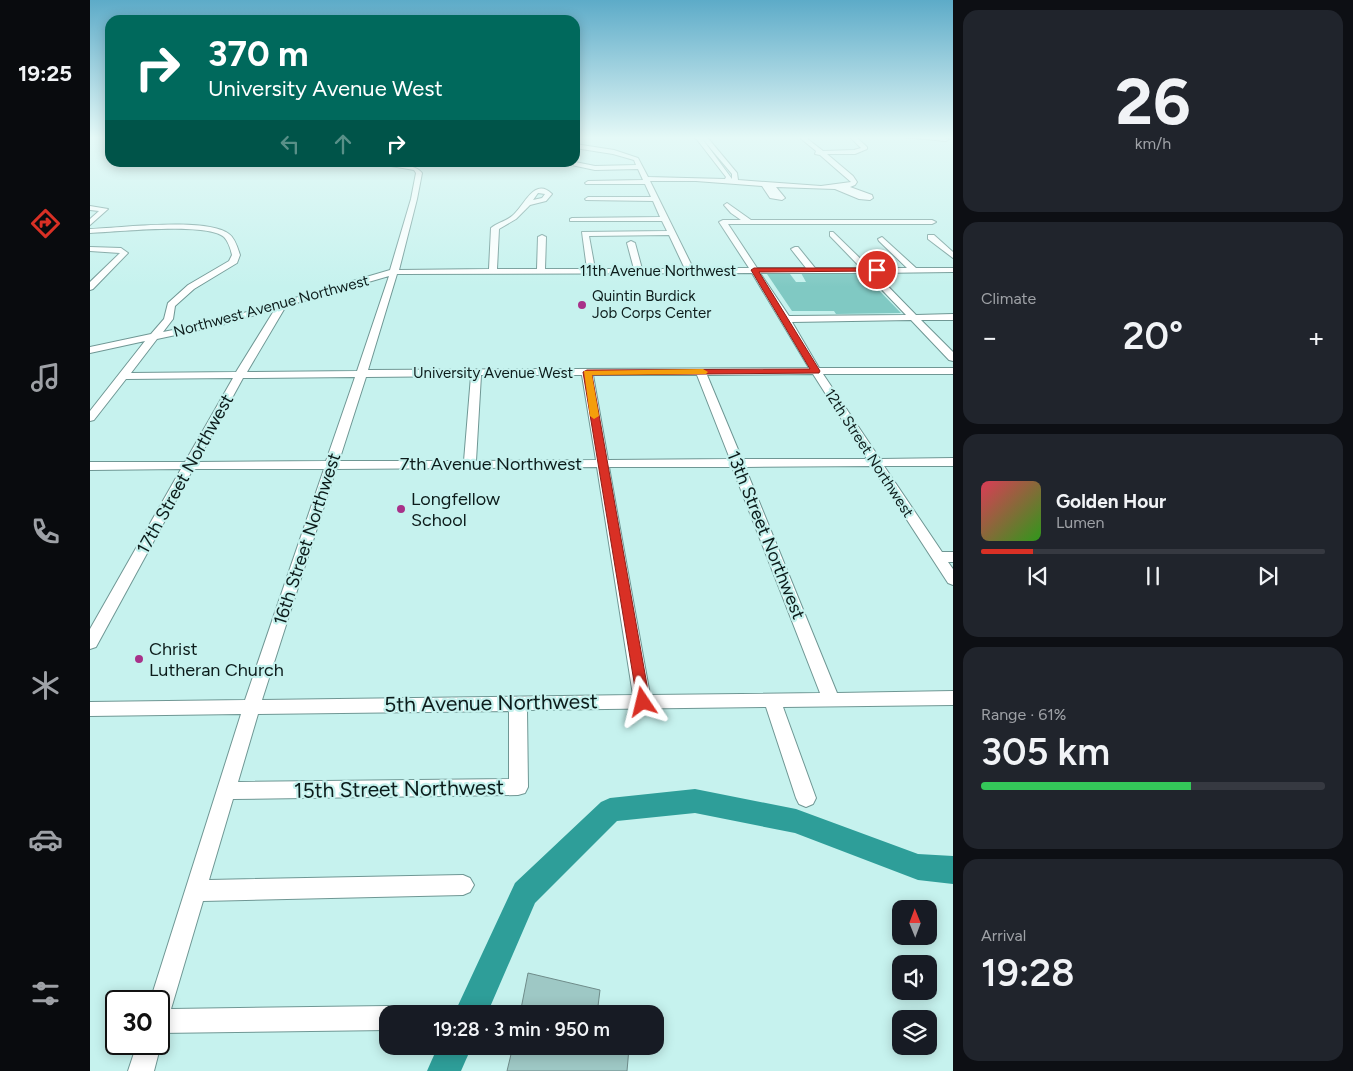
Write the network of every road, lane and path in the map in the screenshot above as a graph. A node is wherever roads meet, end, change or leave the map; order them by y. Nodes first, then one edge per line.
1 (416, 187) edge
2 (649, 187) edge
3 (588, 199) dead end
4 (654, 199) junction
5 (528, 203) dead end
6 (727, 205) dead end
7 (90, 208) edge
8 (664, 219) junction
9 (572, 220) dead end
10 (751, 222) junction
11 (932, 222) dead end
12 (90, 223) edge
13 (90, 231) edge
14 (670, 233) junction
15 (833, 234) dead end
16 (542, 237) dead end
17 (931, 237) dead end
18 (882, 239) dead end
19 (631, 243) dead end
20 (90, 249) edge
21 (795, 249) dead end
22 (953, 256) edge
23 (754, 270) junction
24 (812, 270) junction
25 (866, 270) junction
26 (914, 270) junction
27 (953, 270) edge
28 (591, 271) junction
29 (639, 271) junction
30 (690, 271) junction
31 (393, 272) junction
32 (494, 272) junction
33 (541, 272) junction
34 (90, 288) edge
35 (282, 305) junction
36 (953, 317) edge
37 (914, 318) junction
38 (786, 319) junction
39 (152, 338) junction
40 (90, 350) edge
41 (953, 358) edge
42 (816, 371) junction
43 (953, 371) edge
44 (587, 372) junction
45 (701, 372) junction
46 (363, 373) junction
47 (476, 373) junction
48 (240, 374) junction
49 (124, 376) junction
50 (90, 418) edge
51 (953, 462) edge
52 (737, 463) junction
53 (876, 463) junction
54 (332, 464) junction
55 (470, 464) junction
56 (602, 464) junction
57 (190, 465) junction
58 (90, 466) edge
59 (953, 557) edge
60 (938, 558) junction
61 (953, 580) edge
62 (90, 643) edge
63 (953, 698) edge
64 (831, 699) junction
65 (772, 700) junction
66 (643, 702) junction
67 (518, 703) junction
68 (252, 706) junction
69 (90, 709) edge
70 (226, 791) junction
71 (806, 798) dead end
72 (463, 885) dead end
73 (195, 891) junction
74 (165, 990) edge
75 (379, 1018) edge
76 (170, 1021) edge
77 (145, 1055) edge
78 (141, 1071) edge

1 - 31 street, 16th Street Northwest
2 - 4 street
3 - 4 street
4 - 8 street
5 - 32 street
6 - 10 street
7 - 12 street
8 - 9 street
8 - 14 street
10 - 11 street
10 - 23 street, 12th Street Northwest
13 - 39 street
14 - 28 street
14 - 30 street
15 - 25 street
16 - 33 street
17 - 22 street
18 - 26 street
19 - 29 street
20 - 34 street
21 - 24 street
23 - 24 street, 11th Avenue Northwest
23 - 30 street, 11th Avenue Northwest
23 - 38 street, 12th Street Northwest
24 - 25 street, 11th Avenue Northwest
25 - 26 street, 11th Avenue Northwest
25 - 37 street
26 - 27 street, 11th Avenue Northwest
28 - 29 street, 11th Avenue Northwest
28 - 33 street, 11th Avenue Northwest
29 - 30 street, 11th Avenue Northwest
31 - 32 street, 11th Avenue Northwest
31 - 35 street, Northwest Avenue Northwest
31 - 46 street, 16th Street Northwest
32 - 33 street, 11th Avenue Northwest
35 - 39 street, Northwest Avenue Northwest
35 - 48 street, 17th Street Northwest
36 - 37 street
37 - 38 street
37 - 41 street
38 - 42 street, 12th Street Northwest
39 - 40 street, Northwest Avenue Northwest
39 - 49 street
42 - 43 street, University Avenue West
42 - 45 street, University Avenue West
42 - 53 street, 12th Street Northwest
44 - 45 street, University Avenue West
44 - 47 street, University Avenue West
44 - 56 street
45 - 52 street, 13th Street Northwest
46 - 47 street, University Avenue West
46 - 48 street, University Avenue West
46 - 54 street, 16th Street Northwest
47 - 55 street
48 - 49 street, University Avenue West
48 - 57 street, 17th Street Northwest
49 - 50 street
51 - 53 street, 7th Avenue Northwest
52 - 53 street, 7th Avenue Northwest
52 - 56 street, 7th Avenue Northwest
52 - 64 street, 13th Street Northwest
53 - 60 street, 12th Street Northwest
54 - 55 street, 7th Avenue Northwest
54 - 57 street, 7th Avenue Northwest
54 - 68 street, 16th Street Northwest
55 - 56 street, 7th Avenue Northwest
56 - 66 street
57 - 58 street, 7th Avenue Northwest
57 - 62 street, 17th Street Northwest
59 - 60 street
60 - 61 street, 12th Street Northwest
63 - 64 street, 5th Avenue Northwest
64 - 65 street, 5th Avenue Northwest
65 - 66 street, 5th Avenue Northwest
65 - 71 street
66 - 67 street, 5th Avenue Northwest
67 - 68 street, 5th Avenue Northwest
67 - 70 street, 15th Street Northwest
68 - 69 street, 5th Avenue Northwest
68 - 70 street, 16th Street Northwest
70 - 73 street, 16th Street Northwest
72 - 73 street
73 - 74 street, 16th Street Northwest
75 - 76 street
77 - 78 street

